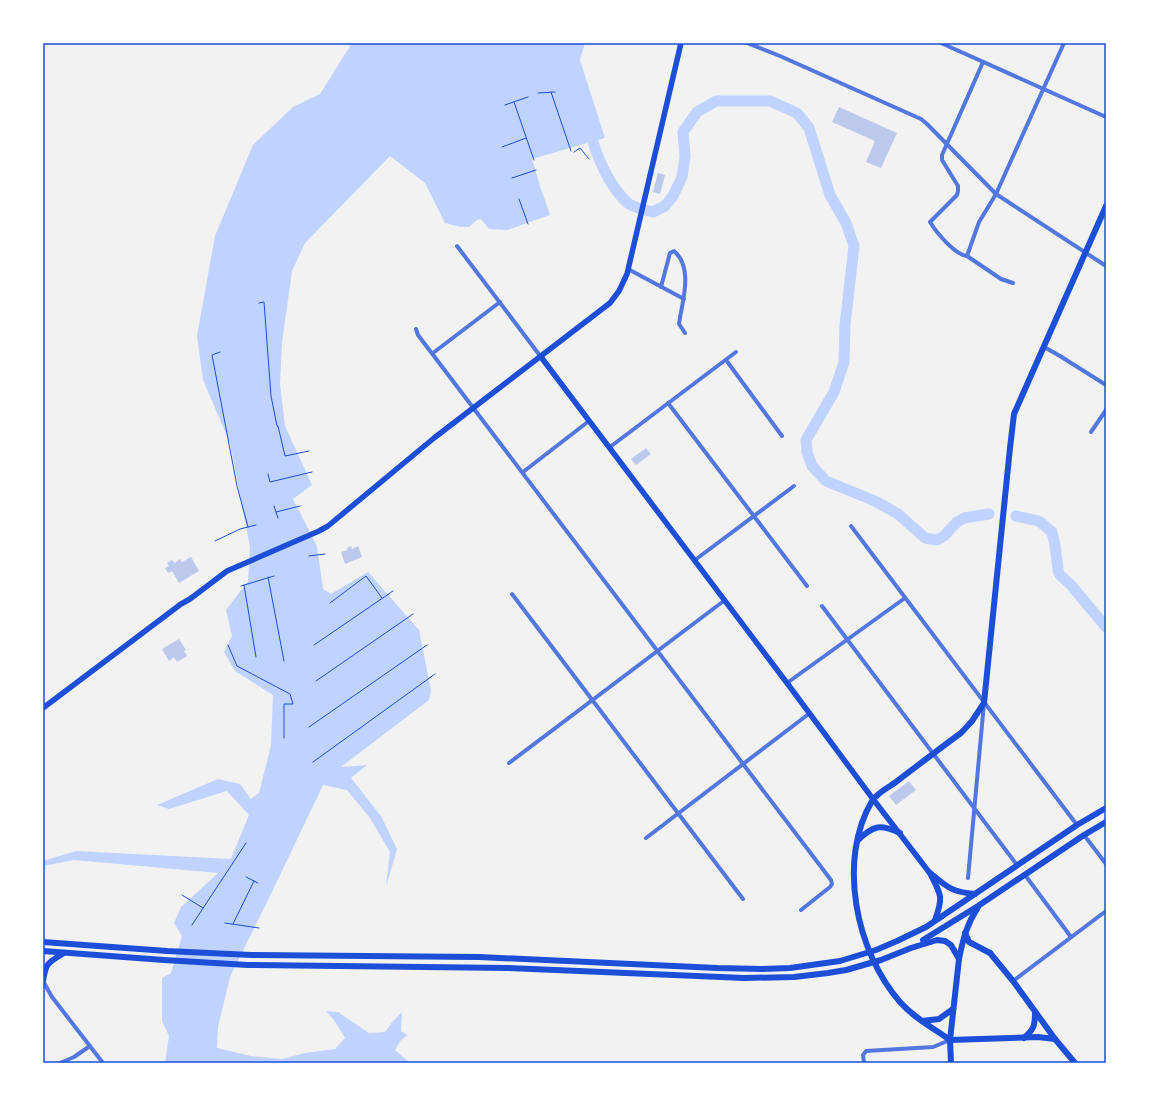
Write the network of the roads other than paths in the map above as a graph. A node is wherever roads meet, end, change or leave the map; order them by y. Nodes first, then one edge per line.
1 (681, 43) edge
2 (746, 43) edge
3 (941, 43) edge
4 (1064, 43) edge
5 (983, 62) junction
6 (1044, 89) junction
7 (1106, 117) edge
8 (947, 143) junction
9 (996, 194) junction
10 (1106, 206) edge
11 (457, 246) dead end
12 (1086, 252) junction
13 (967, 256) junction
14 (1106, 266) edge
15 (628, 270) junction
16 (1013, 283) dead end
17 (661, 287) junction
18 (684, 299) junction
19 (500, 302) junction
20 (416, 329) dead end
21 (685, 333) dead end
22 (1044, 347) junction
23 (736, 352) dead end
24 (433, 353) junction
25 (541, 357) junction
26 (726, 360) junction
27 (1106, 385) edge
28 (668, 403) junction
29 (473, 407) junction
30 (1106, 410) edge
31 (589, 421) junction
32 (1090, 432) dead end
33 (782, 436) dead end
34 (610, 447) junction
35 (523, 472) junction
36 (794, 486) dead end
37 (754, 516) junction
38 (851, 526) dead end
39 (695, 560) junction
40 (807, 586) dead end
41 (512, 594) dead end
42 (905, 598) junction
43 (725, 600) junction
44 (822, 606) dead end
45 (847, 639) junction
46 (658, 651) junction
47 (787, 683) junction
48 (592, 700) junction
49 (984, 703) junction
50 (43, 708) edge
51 (810, 713) junction
52 (933, 754) junction
53 (509, 763) dead end
54 (742, 764) junction
55 (873, 799) junction
56 (974, 808) junction
57 (1106, 808) edge
58 (677, 813) junction
59 (1106, 822) edge
60 (1077, 825) junction
61 (900, 833) junction
62 (1084, 835) junction
63 (646, 838) dead end
64 (857, 841) junction
65 (1106, 864) edge
66 (1017, 865) junction
67 (929, 872) junction
68 (1025, 875) junction
69 (968, 878) dead end
70 (975, 894) junction
71 (742, 899) dead end
72 (978, 906) junction
73 (801, 910) dead end
74 (1106, 911) edge
75 (935, 921) junction
76 (965, 933) junction
77 (1071, 937) junction
78 (43, 942) edge
79 (911, 948) junction
80 (43, 951) edge
81 (64, 953) junction
82 (959, 959) junction
83 (43, 981) edge
84 (1013, 981) junction
85 (954, 1009) junction
86 (1035, 1012) junction
87 (922, 1021) junction
88 (1024, 1038) junction
89 (1055, 1039) junction
90 (950, 1040) junction
91 (90, 1046) junction
92 (60, 1063) edge
93 (103, 1063) edge
94 (864, 1063) edge
95 (951, 1063) edge
96 (1075, 1063) edge

1 - 15 main road
2 - 8 street
3 - 5 street
4 - 6 street
5 - 6 street
5 - 8 street
6 - 7 street
6 - 9 street
8 - 9 street
8 - 13 street
9 - 12 street
9 - 13 street
10 - 12 main road
11 - 19 street
12 - 14 street
12 - 22 main road
13 - 16 street
15 - 17 street
15 - 25 main road
17 - 18 street
17 - 18 street
18 - 21 street
19 - 24 street
19 - 25 street
20 - 24 street
22 - 27 street
22 - 49 main road
23 - 26 street
24 - 29 street
25 - 29 main road
25 - 31 main road
26 - 28 street
26 - 33 street
28 - 34 street
28 - 37 street
29 - 35 street
29 - 50 main road
30 - 32 street
31 - 34 main road
31 - 35 street
34 - 39 main road
35 - 46 street
36 - 37 street
37 - 39 street
37 - 40 street
38 - 42 street
39 - 43 main road
41 - 48 street
42 - 45 street
42 - 49 street
43 - 46 street
43 - 47 main road
44 - 45 street
45 - 47 street
45 - 52 street
46 - 48 street
46 - 54 street
47 - 51 main road
48 - 53 street
48 - 58 street
49 - 52 main road
49 - 56 street
49 - 60 street
51 - 54 street
51 - 55 main road
52 - 55 main road
52 - 56 street
54 - 58 street
54 - 73 street
55 - 61 main road
55 - 64 main road
56 - 66 street
56 - 69 street
57 - 60 main road
58 - 63 street
58 - 71 street
59 - 62 main road
60 - 66 main road
61 - 64 main road
61 - 67 main road
62 - 65 street
62 - 68 main road
64 - 87 main road
66 - 70 main road
67 - 70 main road
67 - 75 main road
68 - 72 main road
68 - 77 street
70 - 75 main road
72 - 76 main road
72 - 79 main road
74 - 77 street
75 - 78 main road
76 - 82 main road
76 - 84 main road
77 - 84 street
79 - 81 main road
79 - 82 main road
80 - 81 main road
81 - 83 main road
82 - 85 main road
83 - 91 street
84 - 86 main road
85 - 87 main road
85 - 90 main road
86 - 88 main road
86 - 89 main road
87 - 90 main road
88 - 89 main road
88 - 90 main road
89 - 96 main road
90 - 94 street
90 - 95 main road
91 - 92 street
91 - 93 street

